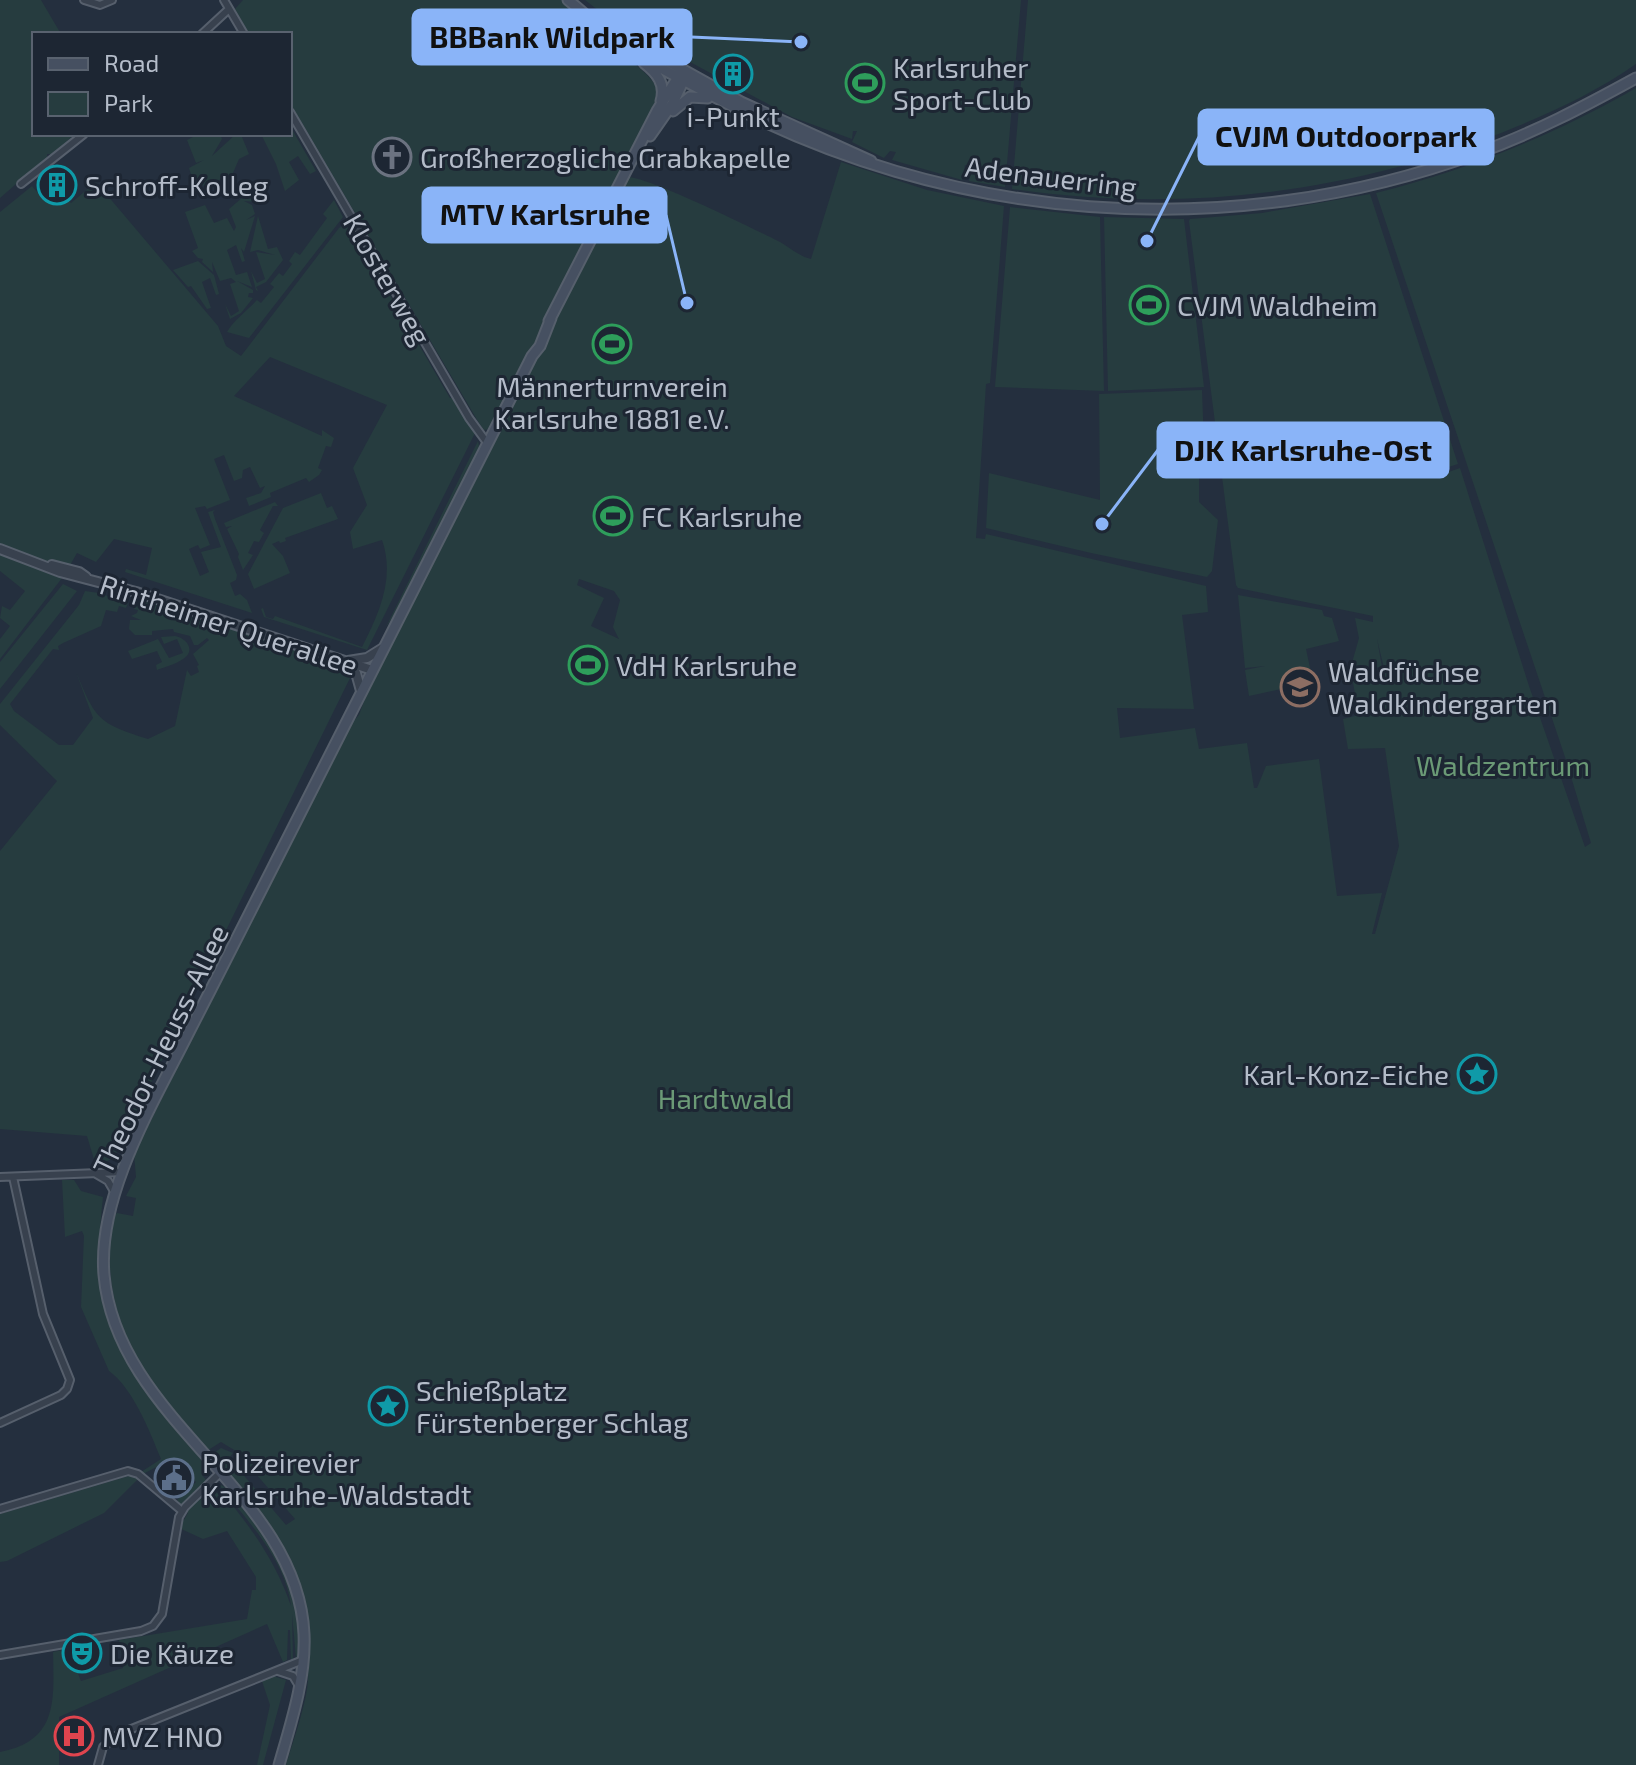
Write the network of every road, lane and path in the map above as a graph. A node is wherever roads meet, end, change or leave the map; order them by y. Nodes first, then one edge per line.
1 (84, 0) edge
2 (112, 0) edge
3 (224, 0) edge
4 (568, 0) edge
5 (229, 9) junction
6 (599, 24) junction
7 (204, 32) edge
8 (243, 32) edge
9 (636, 54) junction
10 (683, 75) junction
11 (1635, 78) edge
12 (735, 108) junction
13 (657, 111) junction
14 (292, 115) edge
15 (659, 124) junction
16 (81, 136) edge
17 (638, 151) junction
18 (877, 165) junction
19 (21, 184) dead end
20 (488, 444) junction
21 (0, 549) edge
22 (383, 648) junction
23 (347, 661) junction
24 (372, 670) junction
25 (361, 691) junction
26 (123, 1172) junction
27 (96, 1174) junction
28 (0, 1177) edge
29 (13, 1177) junction
30 (115, 1195) junction
31 (0, 1423) edge
32 (220, 1473) junction
33 (0, 1509) edge
34 (182, 1511) junction
35 (0, 1655) edge
36 (303, 1660) junction
37 (275, 1671) junction
38 (299, 1686) junction
39 (98, 1765) edge
40 (279, 1765) edge

1 - 2 street
3 - 5 street
4 - 6 main road, Adenauerring
5 - 7 street
5 - 8 street
6 - 9 main road, Adenauerring
6 - 10 main road, Adenauerring
9 - 10 main road, Adenauerring
9 - 13 main road
10 - 12 main road, Adenauerring
10 - 13 main road, Theodor-Heuss-Allee
10 - 15 main road, Theodor-Heuss-Allee
10 - 18 main road, Adenauerring
11 - 18 main road, Adenauerring
12 - 15 main road
12 - 18 main road, Adenauerring
13 - 17 main road, Theodor-Heuss-Allee
14 - 20 street, Klosterweg
15 - 17 main road, Theodor-Heuss-Allee
16 - 19 street
17 - 20 main road, Theodor-Heuss-Allee
20 - 22 main road, Theodor-Heuss-Allee
21 - 23 street, Rintheimer Querallee
22 - 23 street
22 - 24 main road, Theodor-Heuss-Allee
23 - 24 street, Rintheimer Querallee
23 - 25 street
24 - 25 main road, Theodor-Heuss-Allee
25 - 26 main road, Theodor-Heuss-Allee
26 - 27 street
26 - 30 main road, Theodor-Heuss-Allee
27 - 29 street
27 - 30 street
28 - 29 street
29 - 31 street
30 - 32 main road, Theodor-Heuss-Allee
32 - 34 street
32 - 36 main road, Theodor-Heuss-Allee
33 - 34 street
34 - 35 street
36 - 37 street
36 - 38 main road, Theodor-Heuss-Allee
37 - 38 street
37 - 39 street
38 - 40 main road, Theodor-Heuss-Allee

